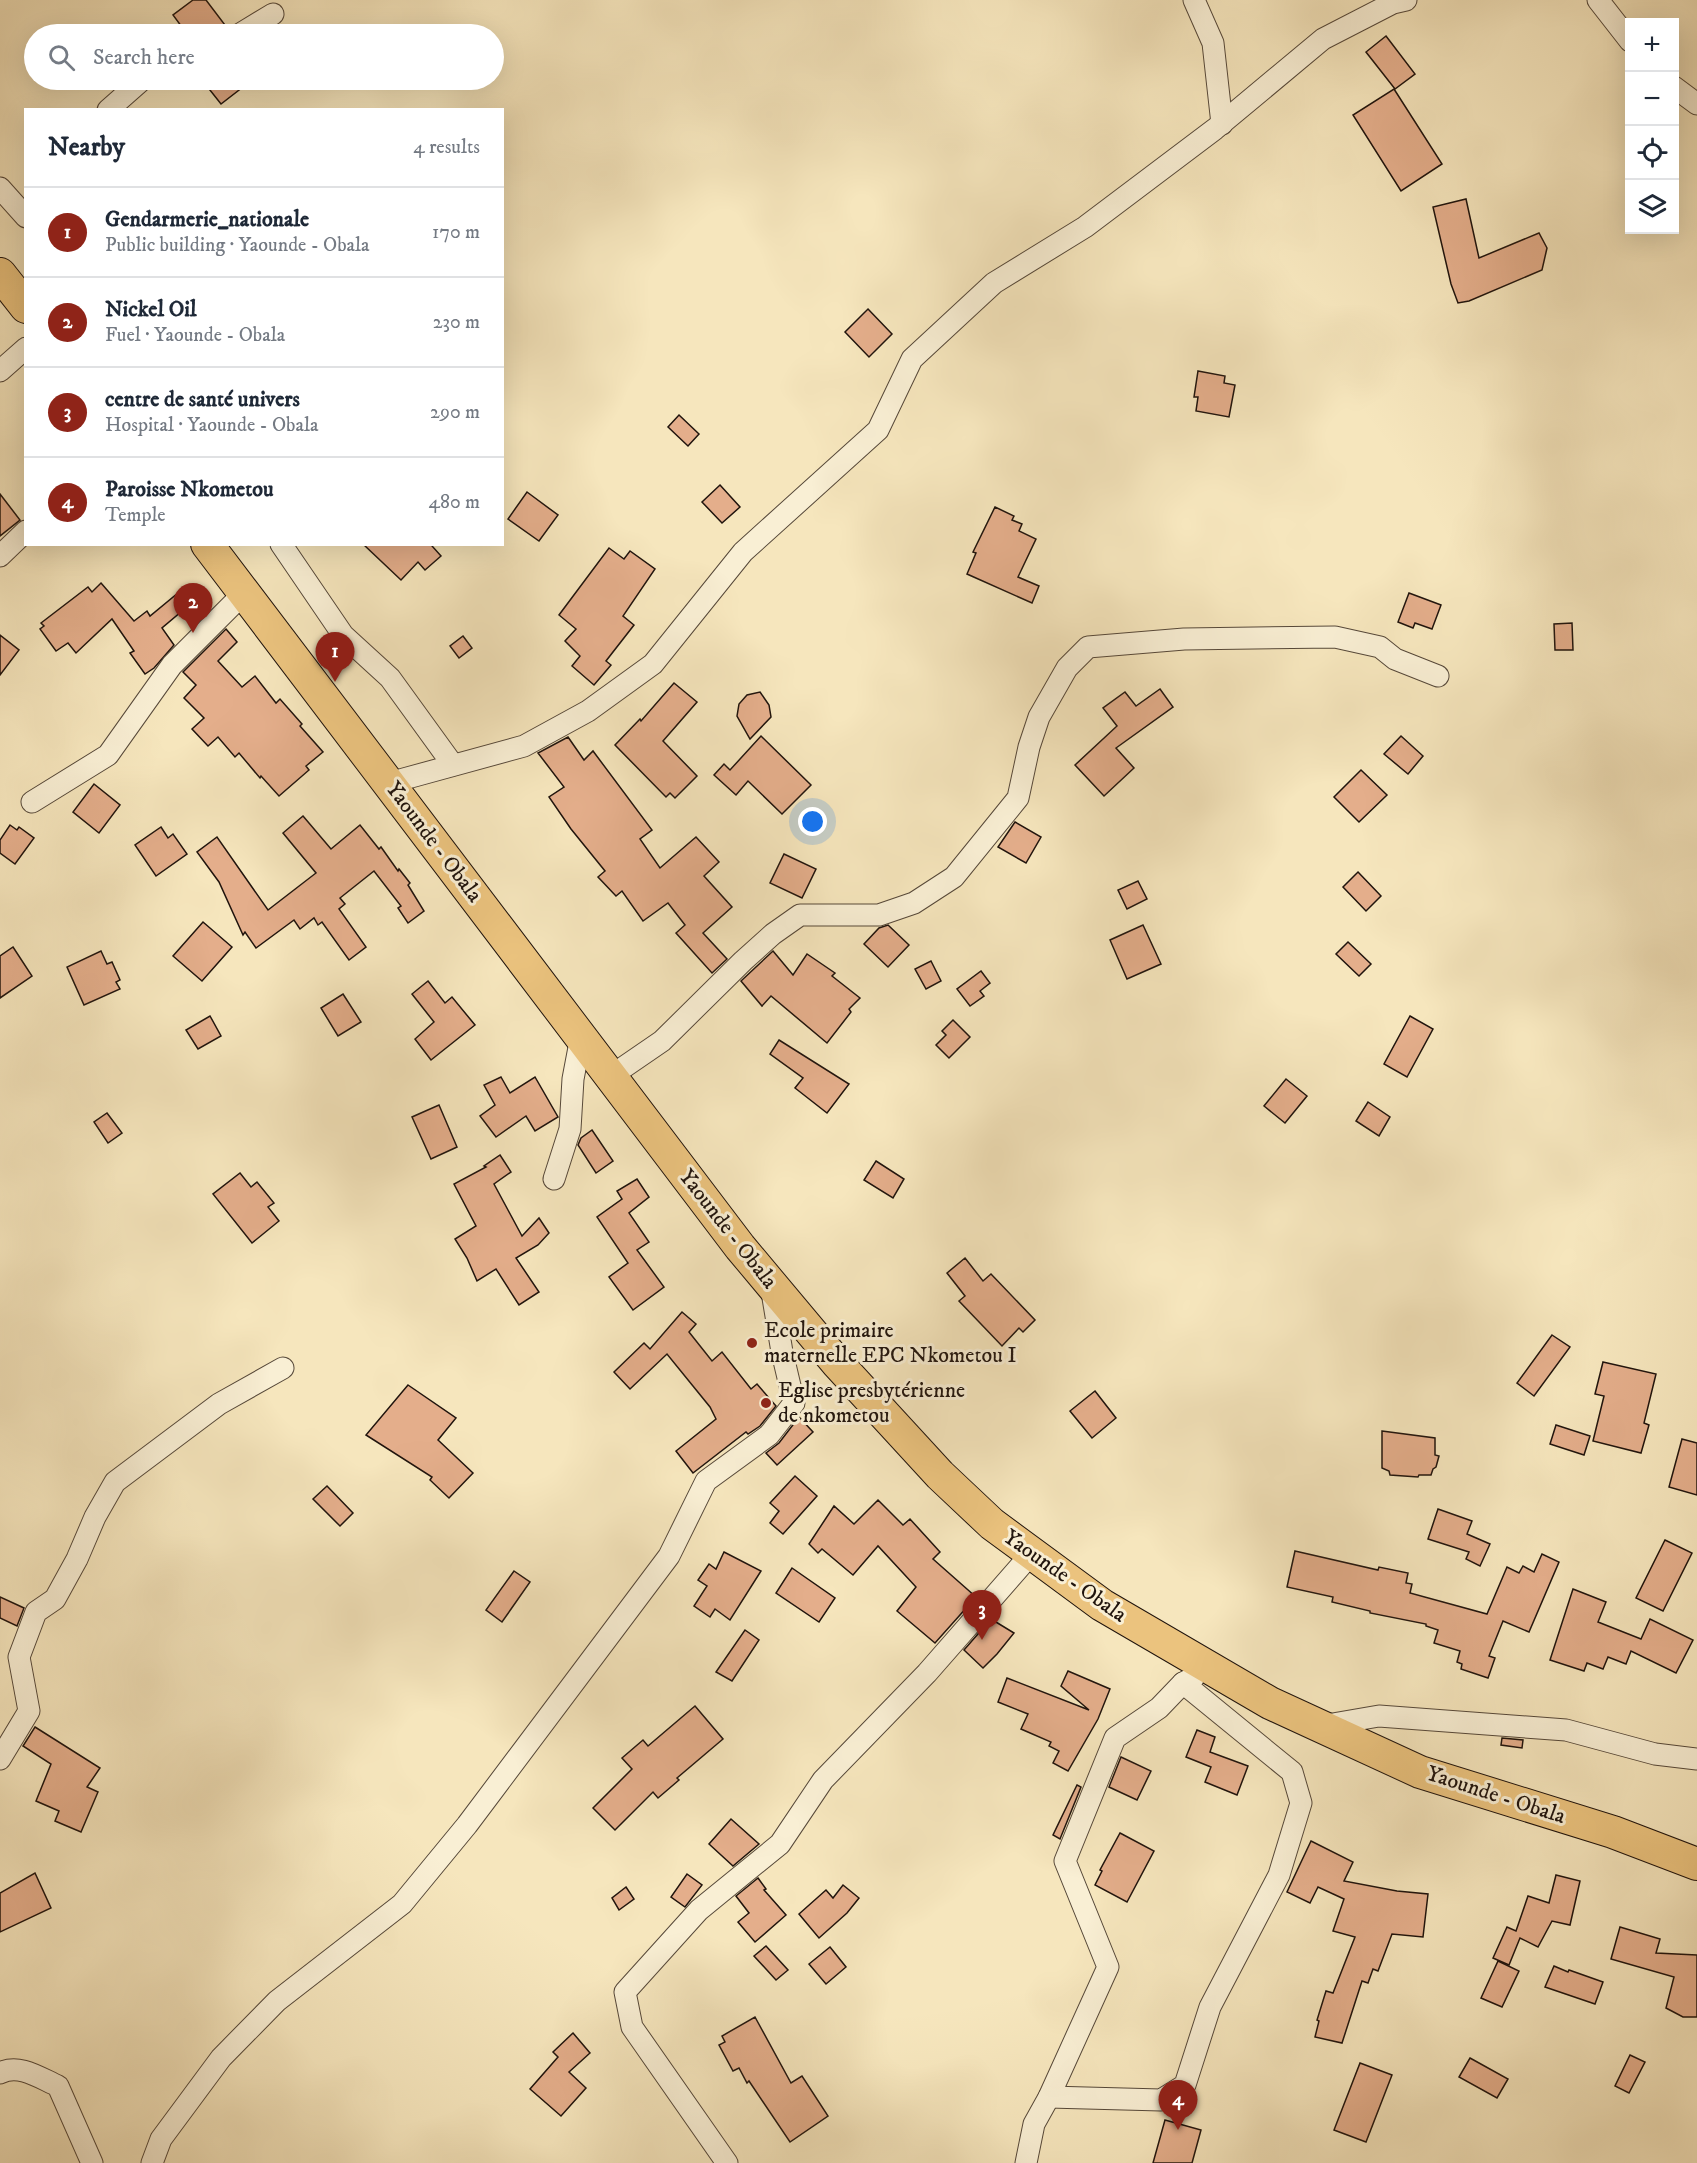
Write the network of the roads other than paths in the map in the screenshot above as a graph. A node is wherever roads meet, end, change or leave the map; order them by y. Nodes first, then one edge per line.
1 (1194, 0) edge
2 (1406, 0) edge
3 (1598, 0) edge
4 (273, 14) dead end
5 (256, 24) edge
6 (1625, 36) edge
7 (131, 90) edge
8 (1679, 91) edge
9 (1697, 104) edge
10 (110, 108) edge
11 (1222, 124) junction
12 (0, 188) edge
13 (24, 216) edge
14 (0, 274) edge
15 (24, 304) edge
16 (24, 350) edge
17 (0, 370) edge
18 (24, 533) edge
19 (209, 546) edge
20 (282, 546) edge
21 (0, 556) edge
22 (244, 593) junction
23 (1438, 676) dead end
24 (453, 765) junction
25 (389, 783) junction
26 (32, 802) dead end
27 (581, 1037) junction
28 (611, 1076) junction
29 (554, 1179) dead end
30 (771, 1285) junction
31 (284, 1368) dead end
32 (1032, 1553) junction
33 (1210, 1668) junction
34 (1183, 1683) junction
35 (1321, 1726) junction
36 (0, 1759) edge
37 (1697, 1759) edge
38 (1697, 1864) edge
39 (0, 2073) edge
40 (1049, 2097) junction
41 (92, 2163) edge
42 (152, 2163) edge
43 (727, 2163) edge
44 (1026, 2163) edge

1 - 11 street
2 - 11 street
3 - 6 street
4 - 5 street
7 - 10 street
8 - 9 street
11 - 24 street
12 - 13 street
14 - 15 highway
16 - 17 street
18 - 21 street
19 - 22 highway, Yaounde - Obala
20 - 24 street
22 - 25 highway, Yaounde - Obala
22 - 26 street
23 - 28 street
24 - 25 street
25 - 27 highway, Yaounde - Obala
27 - 28 highway, Yaounde - Obala
27 - 29 street
28 - 30 highway, Yaounde - Obala
30 - 32 highway, Yaounde - Obala
30 - 42 street
31 - 36 street
32 - 33 highway, Yaounde - Obala
32 - 43 street
33 - 34 street
33 - 35 highway, Yaounde - Obala
34 - 40 street
34 - 40 street
35 - 37 street
35 - 38 highway, Yaounde - Obala
39 - 41 street
40 - 44 street

